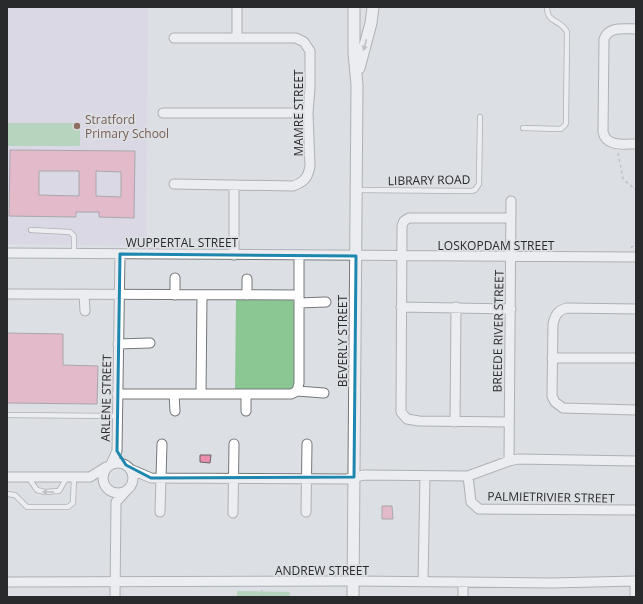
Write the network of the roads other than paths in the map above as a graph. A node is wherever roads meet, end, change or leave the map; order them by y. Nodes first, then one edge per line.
1 (237, 7) edge
2 (354, 7) edge
3 (373, 7) edge
4 (547, 7) edge
5 (636, 29) edge
6 (237, 37) junction
7 (174, 38) dead end
8 (357, 85) junction
9 (164, 113) dead end
10 (308, 113) junction
11 (480, 117) dead end
12 (523, 128) dead end
13 (636, 144) edge
14 (174, 184) dead end
15 (234, 185) junction
16 (356, 190) junction
17 (511, 201) dead end
18 (511, 218) junction
19 (31, 230) dead end
20 (7, 253) edge
21 (74, 253) junction
22 (120, 254) junction
23 (234, 254) junction
24 (299, 255) junction
25 (356, 256) junction
26 (402, 256) junction
27 (511, 257) junction
28 (636, 257) edge
29 (175, 278) dead end
30 (247, 279) dead end
31 (7, 294) edge
32 (84, 294) junction
33 (119, 294) junction
34 (175, 294) junction
35 (202, 295) junction
36 (247, 295) junction
37 (299, 299) junction
38 (326, 302) dead end
39 (401, 307) junction
40 (456, 307) junction
41 (511, 309) junction
42 (636, 309) edge
43 (85, 311) dead end
44 (150, 343) dead end
45 (118, 344) junction
46 (552, 358) junction
47 (636, 358) edge
48 (297, 391) junction
49 (324, 393) dead end
50 (117, 394) junction
51 (174, 394) junction
52 (201, 394) junction
53 (246, 394) junction
54 (636, 410) edge
55 (175, 411) dead end
56 (246, 412) dead end
57 (7, 415) edge
58 (117, 416) junction
59 (455, 422) junction
60 (509, 422) junction
61 (162, 444) dead end
62 (234, 444) dead end
63 (307, 444) dead end
64 (117, 451) junction
65 (509, 461) junction
66 (636, 461) edge
67 (109, 465) junction
68 (128, 467) junction
69 (425, 476) junction
70 (468, 476) junction
71 (7, 477) edge
72 (28, 477) junction
73 (71, 477) junction
74 (90, 477) junction
75 (354, 477) junction
76 (151, 478) junction
77 (161, 478) junction
78 (234, 478) junction
79 (306, 479) junction
80 (105, 486) junction
81 (128, 489) junction
82 (7, 494) edge
83 (116, 502) junction
84 (636, 510) edge
85 (160, 512) dead end
86 (306, 512) dead end
87 (233, 513) dead end
88 (635, 581) edge
89 (7, 582) edge
90 (115, 582) junction
91 (353, 582) junction
92 (423, 582) junction
93 (463, 583) junction
94 (115, 597) edge
95 (353, 597) edge
96 (463, 597) edge
97 (635, 597) edge

1 - 6 street
2 - 8 street, BEVERLY STREET
3 -> 8 street, BEVERLY STREET
4 - 12 lane
5 - 13 street
6 - 7 street, MAMRE STREET
6 - 10 street, MAMRE STREET
8 - 16 street, BEVERLY STREET
9 - 10 street
10 - 15 street, MAMRE STREET
11 - 16 lane, LIBRARY ROAD
14 - 15 street, MAMRE STREET
15 - 23 street
16 - 25 street, BEVERLY STREET
17 - 18 street, BREEDE RIVER STREET
18 - 26 street
18 - 27 street, BREEDE RIVER STREET
19 - 21 lane
20 - 21 street, WUPPERTAL STREET
21 - 22 street, WUPPERTAL STREET
22 - 23 street, WUPPERTAL STREET
22 - 33 street, ARLENE STREET
23 - 24 street, WUPPERTAL STREET
24 - 25 street, WUPPERTAL STREET
24 - 37 street
25 - 26 street, LOSKOPDAM STREET
25 - 75 street, BEVERLY STREET
26 - 27 street, LOSKOPDAM STREET
26 - 39 street
27 - 28 street, LOSKOPDAM STREET
27 - 41 street, BREEDE RIVER STREET
29 - 34 street
30 - 36 street
31 - 32 street
32 - 33 street
32 - 43 street
33 - 34 street
33 - 45 street, ARLENE STREET
34 - 35 street
35 - 36 street
35 - 52 street
36 - 37 street
37 - 38 street
37 - 48 street
39 - 40 street
39 - 59 street
40 - 41 street
40 - 59 street
41 - 60 street, BREEDE RIVER STREET
42 - 46 street
44 - 45 street, ARLENE STREET
45 - 50 street, ARLENE STREET
46 - 47 street
46 - 54 street
48 - 49 street
48 - 53 street
50 - 51 street
50 - 58 street, ARLENE STREET
51 - 52 street
51 - 55 street
52 - 53 street
53 - 56 street
57 - 58 lane
58 - 64 street, ARLENE STREET
59 - 60 street
60 - 65 street, BREEDE RIVER STREET
61 - 77 street
62 - 78 street
63 - 79 street
64 - 67 street, ARLENE STREET
64 - 68 street, ARLENE STREET
65 - 66 street
65 - 70 street
67 - 68 street
67 - 74 street
67 - 80 street
68 - 76 street
68 - 81 street
69 - 70 street
69 - 75 street
69 - 92 street
70 - 84 street, PALMIETRIVIER STREET
71 - 72 street
72 - 73 street
73 -> 72 lane
73 - 74 street
73 - 82 lane
74 - 80 street
75 - 79 street
75 - 91 street, BEVERLY STREET
76 - 77 street
76 - 81 street
77 - 78 street
77 - 85 street
78 - 79 street
78 - 87 street
79 - 86 street
80 - 81 street
80 - 83 street
81 - 83 street
83 - 90 street
88 - 93 street, ANDREW STREET
88 - 97 street
89 - 90 street, ANDREW STREET
90 - 91 street, ANDREW STREET
90 - 94 street
91 - 92 street, ANDREW STREET
91 - 95 street, BEVERLY STREET
92 - 93 street, ANDREW STREET
93 - 96 street

